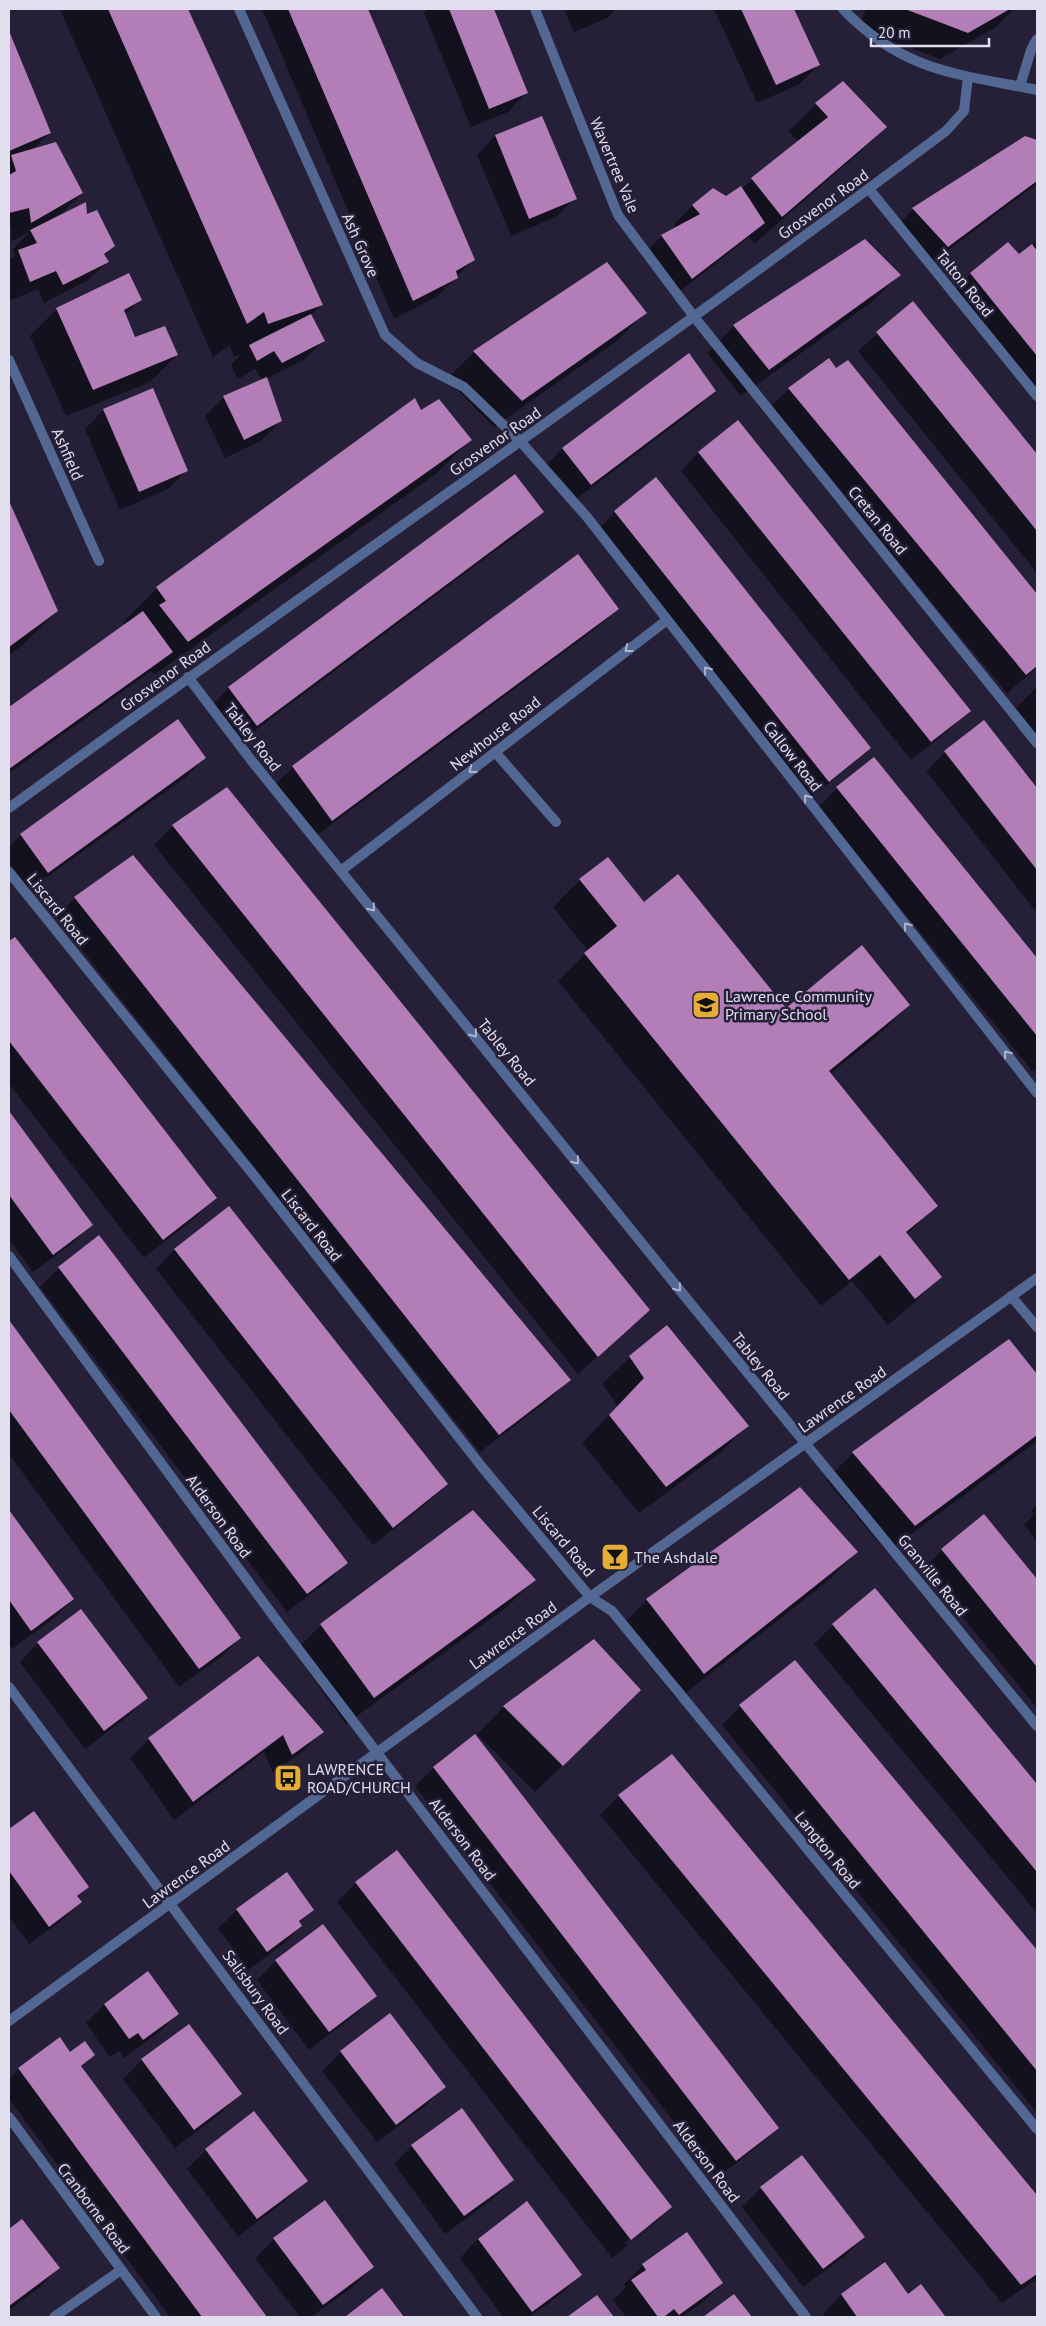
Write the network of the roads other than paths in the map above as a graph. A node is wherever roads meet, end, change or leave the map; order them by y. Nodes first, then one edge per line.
1 (239, 9) edge
2 (535, 9) edge
3 (843, 9) edge
4 (1037, 40) edge
5 (968, 77) junction
6 (1020, 86) junction
7 (1037, 90) edge
8 (869, 189) junction
9 (694, 318) junction
10 (9, 360) edge
11 (1037, 396) edge
12 (520, 441) junction
13 (99, 561) dead end
14 (667, 620) junction
15 (188, 678) junction
16 (1037, 743) edge
17 (495, 752) junction
18 (9, 808) edge
19 (556, 822) dead end
20 (342, 870) junction
21 (9, 872) edge
22 (1037, 1093) edge
23 (9, 1256) edge
24 (1037, 1278) edge
25 (1012, 1296) junction
26 (1037, 1327) edge
27 (805, 1443) junction
28 (590, 1597) junction
29 (9, 1687) edge
30 (1037, 1726) edge
31 (379, 1753) junction
32 (172, 1904) junction
33 (9, 2021) edge
34 (9, 2117) edge
35 (1037, 2129) edge
36 (121, 2270) junction
37 (54, 2317) edge
38 (156, 2317) edge
39 (477, 2317) edge
40 (806, 2317) edge

1 - 12 street, Ash Grove
2 - 9 street, Wavertree Vale
3 - 5 street
4 - 6 street
5 - 6 street
5 - 8 street, Grosvenor Road
6 - 7 street
8 - 9 street, Grosvenor Road
8 - 11 street, Talton Road
9 - 12 street, Grosvenor Road
9 - 16 street, Cretan Road
10 - 13 street, Ashfield
12 - 14 street, Callow Road
12 - 15 street, Grosvenor Road
14 -> 17 street, Newhouse Road
22 -> 14 street, Callow Road
15 - 18 street, Grosvenor Road
15 - 20 street, Tabley Road
17 - 19 street
17 -> 20 street, Newhouse Road
20 -> 27 street, Tabley Road
21 - 28 street, Liscard Road
23 - 31 street, Alderson Road
24 - 25 street, Lawrence Road
25 - 26 street
25 - 27 street, Lawrence Road
27 - 28 street, Lawrence Road
27 - 30 street, Granville Road
28 - 31 street, Lawrence Road
28 - 35 street, Langton Road
29 - 32 street, Salisbury Road
31 - 32 street, Lawrence Road
31 - 40 street, Alderson Road
32 - 33 street, Lawrence Road
32 - 39 street, Salisbury Road
34 - 36 street, Cranborne Road
36 - 37 street
36 - 38 street, Cranborne Road

